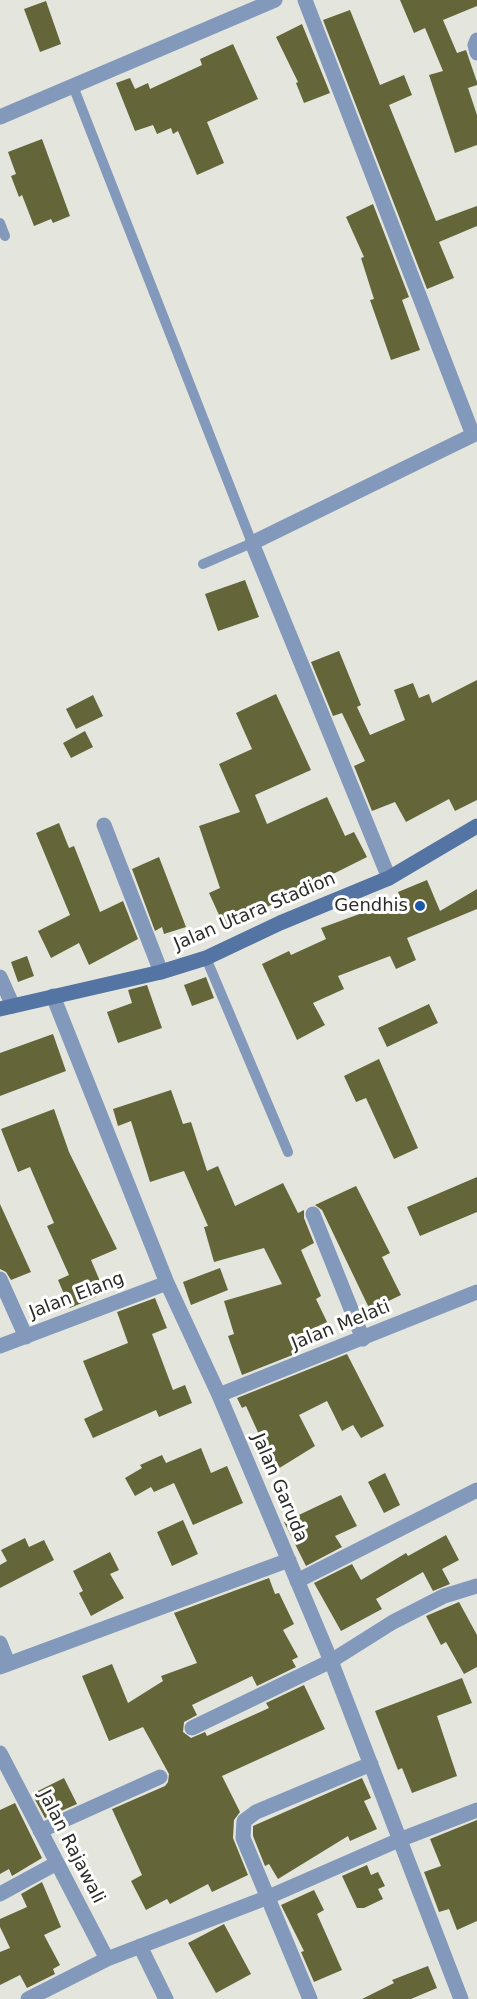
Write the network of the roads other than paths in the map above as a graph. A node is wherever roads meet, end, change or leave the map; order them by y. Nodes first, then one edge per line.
1 (275, 0) edge
2 (305, 0) edge
3 (477, 40) edge
4 (477, 53) edge
5 (73, 86) junction
6 (0, 117) edge
7 (0, 223) edge
8 (5, 236) dead end
9 (475, 439) edge
10 (252, 543) junction
11 (203, 564) dead end
12 (104, 825) dead end
13 (477, 826) edge
14 (389, 878) junction
15 (206, 958) junction
16 (161, 972) junction
17 (0, 977) edge
18 (53, 996) junction
19 (7, 1008) edge
20 (288, 1152) dead end
21 (313, 1214) dead end
22 (0, 1280) edge
23 (167, 1283) junction
24 (477, 1292) edge
25 (26, 1337) junction
26 (363, 1339) junction
27 (0, 1346) edge
28 (219, 1395) junction
29 (477, 1490) edge
30 (289, 1560) junction
31 (297, 1581) junction
32 (477, 1586) edge
33 (0, 1643) edge
34 (331, 1661) junction
35 (4, 1665) edge
36 (192, 1728) dead end
37 (0, 1753) edge
38 (371, 1764) junction
39 (6, 1777) edge
40 (160, 1777) dead end
41 (477, 1810) edge
42 (40, 1831) junction
43 (399, 1840) junction
44 (57, 1863) junction
45 (0, 1894) edge
46 (266, 1898) junction
47 (140, 1946) junction
48 (107, 1959) junction
49 (28, 1999) edge
50 (166, 1999) edge
51 (310, 1999) edge
52 (461, 1999) edge

1 - 5 street
2 - 9 street
3 - 4 street
5 - 6 street
5 - 10 lane
7 - 8 lane
9 - 10 street
10 - 11 lane
10 - 14 street
12 - 16 street
13 - 14 street, Jalan Utara Stadion
14 - 15 street, Jalan Utara Stadion
15 - 16 street, Jalan Utara Stadion
15 - 20 lane
16 - 18 street, Jalan Utara Stadion
17 - 19 street
18 - 19 street, Jalan Utara Stadion
18 - 23 street, Jalan Garuda
21 - 26 street
22 - 25 street
23 - 25 street, Jalan Elang
23 - 28 street, Jalan Garuda
24 - 26 street, Jalan Melati
25 - 27 street, Jalan Elang
26 - 28 street, Jalan Melati
28 - 30 street, Jalan Garuda
29 - 31 street
30 - 31 street, Jalan Garuda
30 - 35 street
31 - 34 street, Jalan Garuda
32 - 34 street
33 - 35 street
34 - 36 street
34 - 38 street, Jalan Garuda
37 - 39 street, Jalan Rajawali
38 - 43 street, Jalan Garuda
38 - 46 street
39 - 42 street, Jalan Rajawali
40 - 42 street
41 - 43 street
42 - 44 street, Jalan Rajawali
43 - 46 street
43 - 52 street, Jalan Garuda
44 - 45 street
44 - 48 street, Jalan Rajawali
46 - 47 street
46 - 51 street
47 - 48 street
47 - 50 street
48 - 49 street

